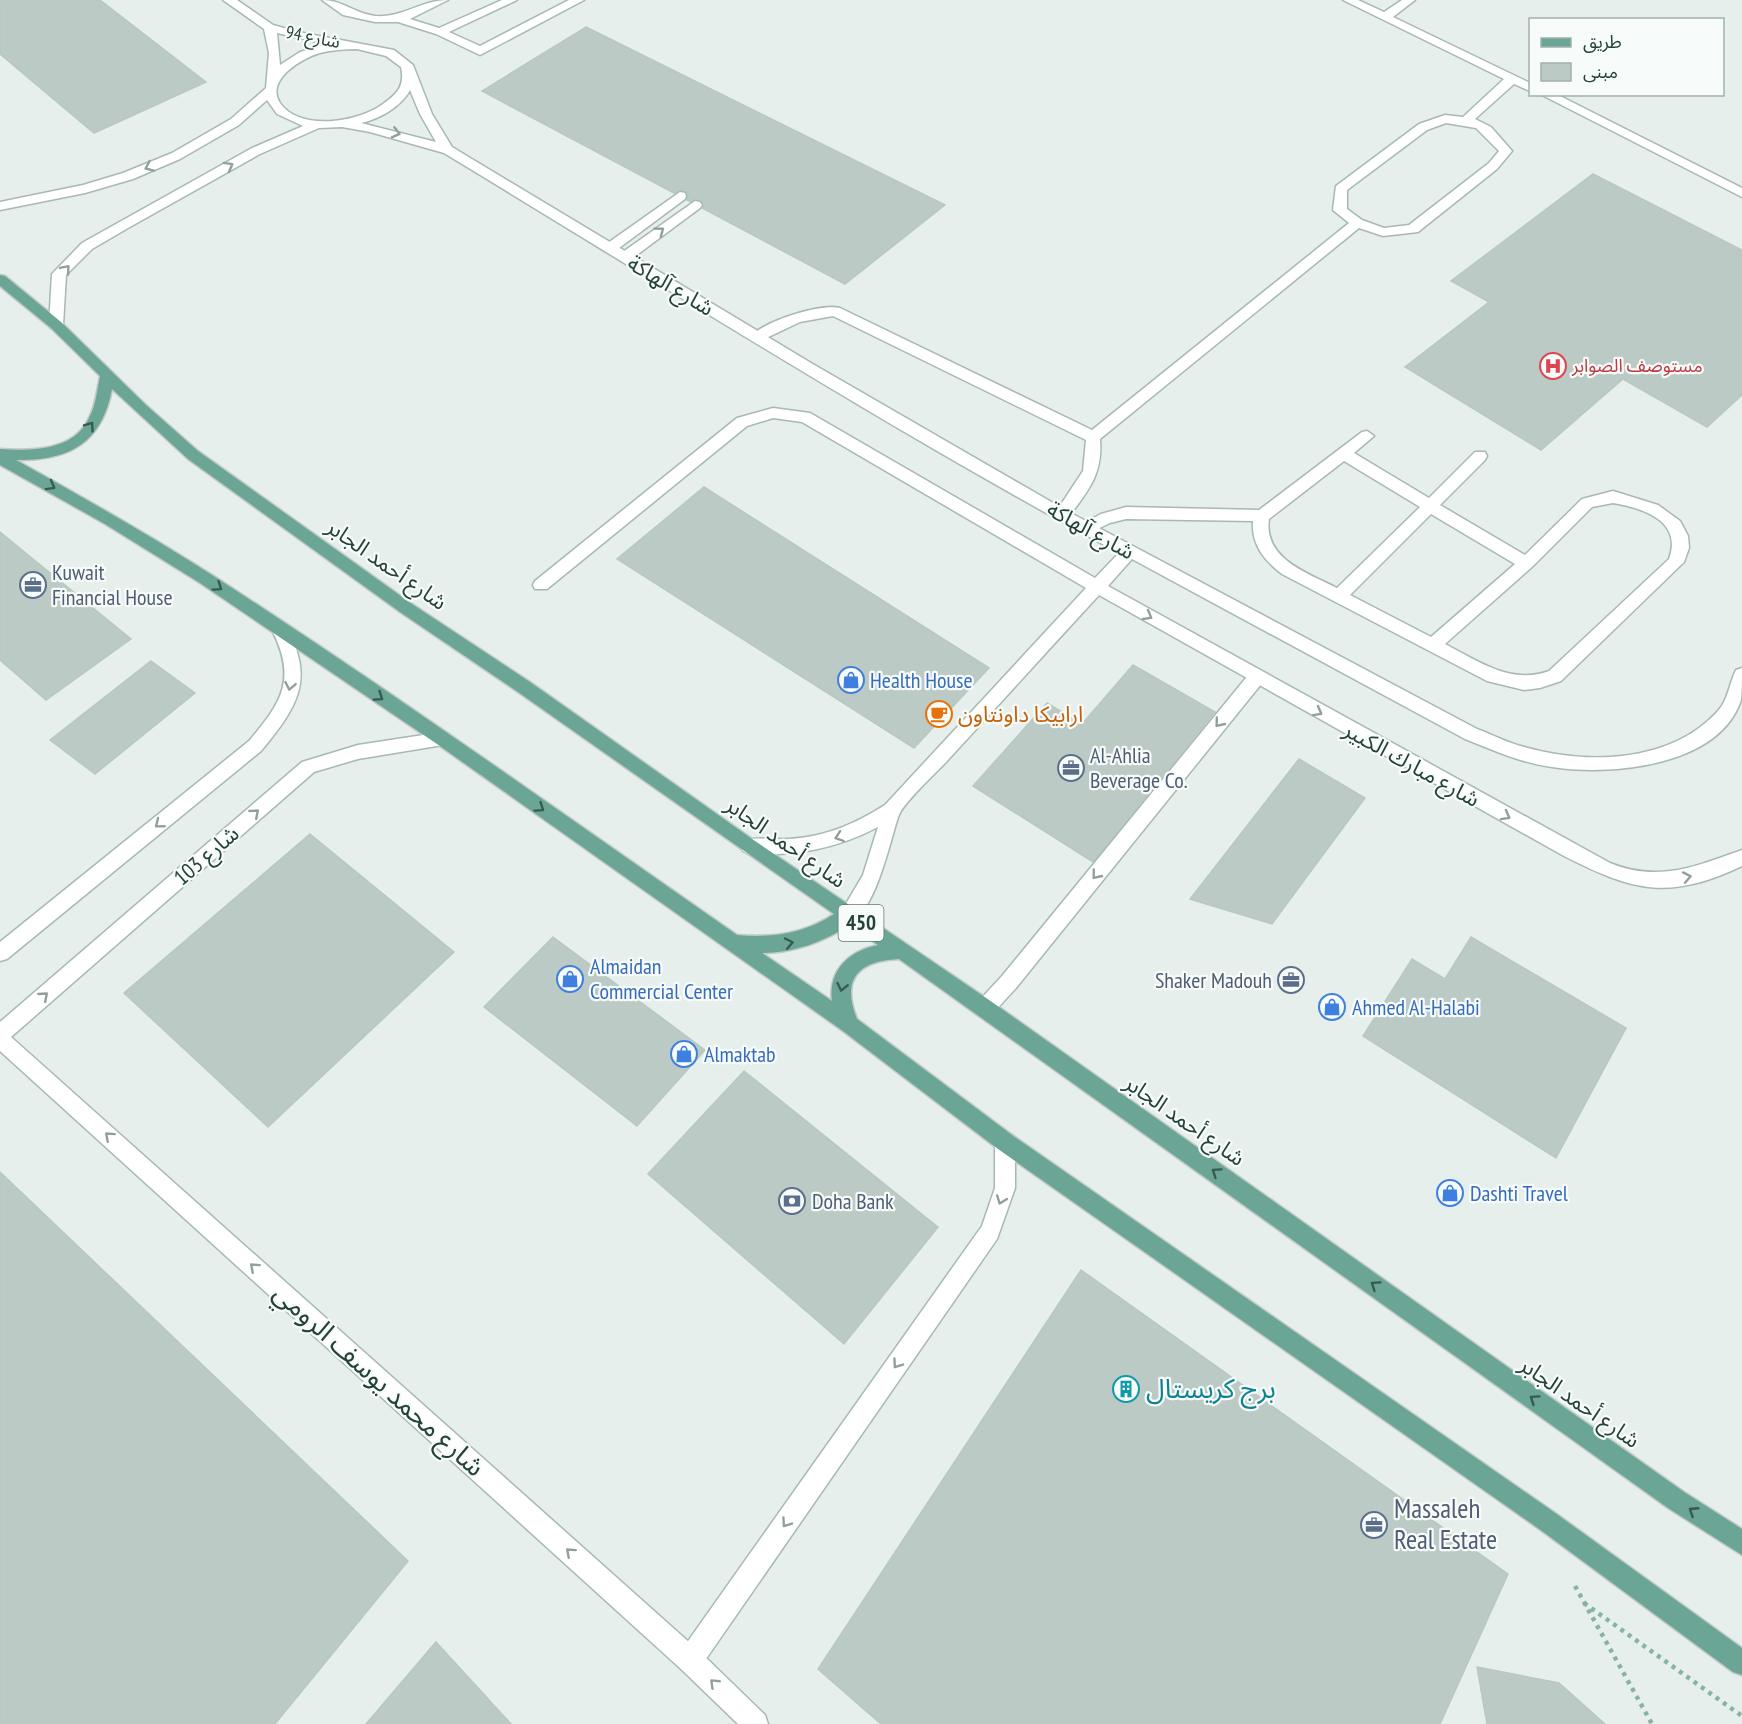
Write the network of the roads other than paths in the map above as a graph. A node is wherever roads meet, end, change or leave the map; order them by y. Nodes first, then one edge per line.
1 (229, 0) edge
2 (328, 0) edge
3 (442, 0) edge
4 (511, 0) edge
5 (578, 0) edge
6 (1349, 0) edge
7 (1408, 0) edge
8 (1385, 17) junction
9 (399, 19) junction
10 (269, 27) junction
11 (440, 32) junction
12 (357, 45) junction
13 (411, 72) junction
14 (1513, 78) junction
15 (270, 86) junction
16 (1529, 86) edge
17 (1550, 96) edge
18 (1466, 120) junction
19 (315, 124) junction
20 (343, 124) junction
21 (448, 150) junction
22 (1742, 193) edge
23 (680, 196) dead end
24 (695, 205) dead end
25 (0, 206) edge
26 (1357, 223) junction
27 (610, 248) junction
28 (625, 257) junction
29 (0, 279) edge
30 (56, 325) junction
31 (758, 337) junction
32 (107, 375) junction
33 (1367, 436) dead end
34 (1093, 437) junction
35 (1344, 454) junction
36 (0, 456) edge
37 (1480, 456) dead end
38 (1430, 506) junction
39 (1062, 515) junction
40 (1262, 516) junction
41 (1087, 528) junction
42 (1130, 551) junction
43 (1526, 563) junction
44 (541, 585) dead end
45 (1097, 587) junction
46 (1339, 596) junction
47 (280, 630) junction
48 (1433, 645) junction
49 (1742, 675) edge
50 (1256, 678) junction
51 (442, 740) junction
52 (891, 810) junction
53 (749, 846) junction
54 (1742, 858) edge
55 (849, 914) junction
56 (731, 942) junction
57 (903, 951) junction
58 (0, 953) edge
59 (985, 1008) junction
60 (850, 1025) junction
61 (0, 1034) edge
62 (0, 1039) edge
63 (1005, 1142) junction
64 (1742, 1543) edge
65 (690, 1660) junction
66 (1742, 1663) edge
67 (756, 1724) edge

1 - 10 street, شارع 94
2 - 9 street
3 - 9 street
4 - 11 street
5 - 11 street
6 - 8 street
7 - 8 street
8 - 14 street
9 - 11 street
10 - 12 street, شارع 94
10 - 15 street, شارع 94
12 - 13 street
12 - 15 street
13 - 20 street
13 - 21 street, شارع آلهاكة
14 - 16 street
14 - 18 street
15 - 19 street
15 -> 25 street
17 - 22 street
18 - 26 street
18 - 26 street
19 - 20 street
30 -> 19 street
20 -> 21 street, شارع آلهاكة
21 - 27 street, شارع آلهاكة
23 - 27 street
28 -> 24 street
26 - 34 street
27 - 28 street, شارع آلهاكة
28 - 31 street, شارع آلهاكة
29 - 30 main road, شارع أحمد الجابر / 450
30 - 32 main road, شارع أحمد الجابر / 450
31 - 34 street
31 - 39 street, شارع آلهاكة
36 -> 32 main road
32 - 53 main road, شارع أحمد الجابر / 450
33 - 35 street
34 - 39 street
35 - 38 street
35 - 40 street
36 -> 47 main road
37 - 38 street
38 - 43 street
38 - 46 street
39 - 41 street, شارع آلهاكة
40 - 41 street
40 - 46 street
41 - 42 street, شارع آلهاكة
42 - 45 street
42 - 49 street, شارع آلهاكة
43 - 48 street
43 - 48 street
44 - 45 street, شارع مبارك الكبير
45 -> 50 street, شارع مبارك الكبير
45 - 52 street
46 - 48 street
47 -> 51 main road
47 -> 58 street
50 -> 54 street, شارع مبارك الكبير
50 -> 59 street
51 -> 56 main road
61 -> 51 street, شارع 103
52 -> 53 street
52 - 55 street
53 - 55 main road, شارع أحمد الجابر / 450
56 -> 55 main road
55 - 57 main road, شارع أحمد الجابر / 450
56 - 60 main road
57 - 59 main road, شارع أحمد الجابر / 450
57 -> 60 main road
64 -> 59 main road, شارع أحمد الجابر / 450
60 - 63 main road
65 -> 62 street, شارع محمد يوسف الرومي
63 -> 65 street
63 - 66 main road
67 -> 65 street, شارع محمد يوسف الرومي

